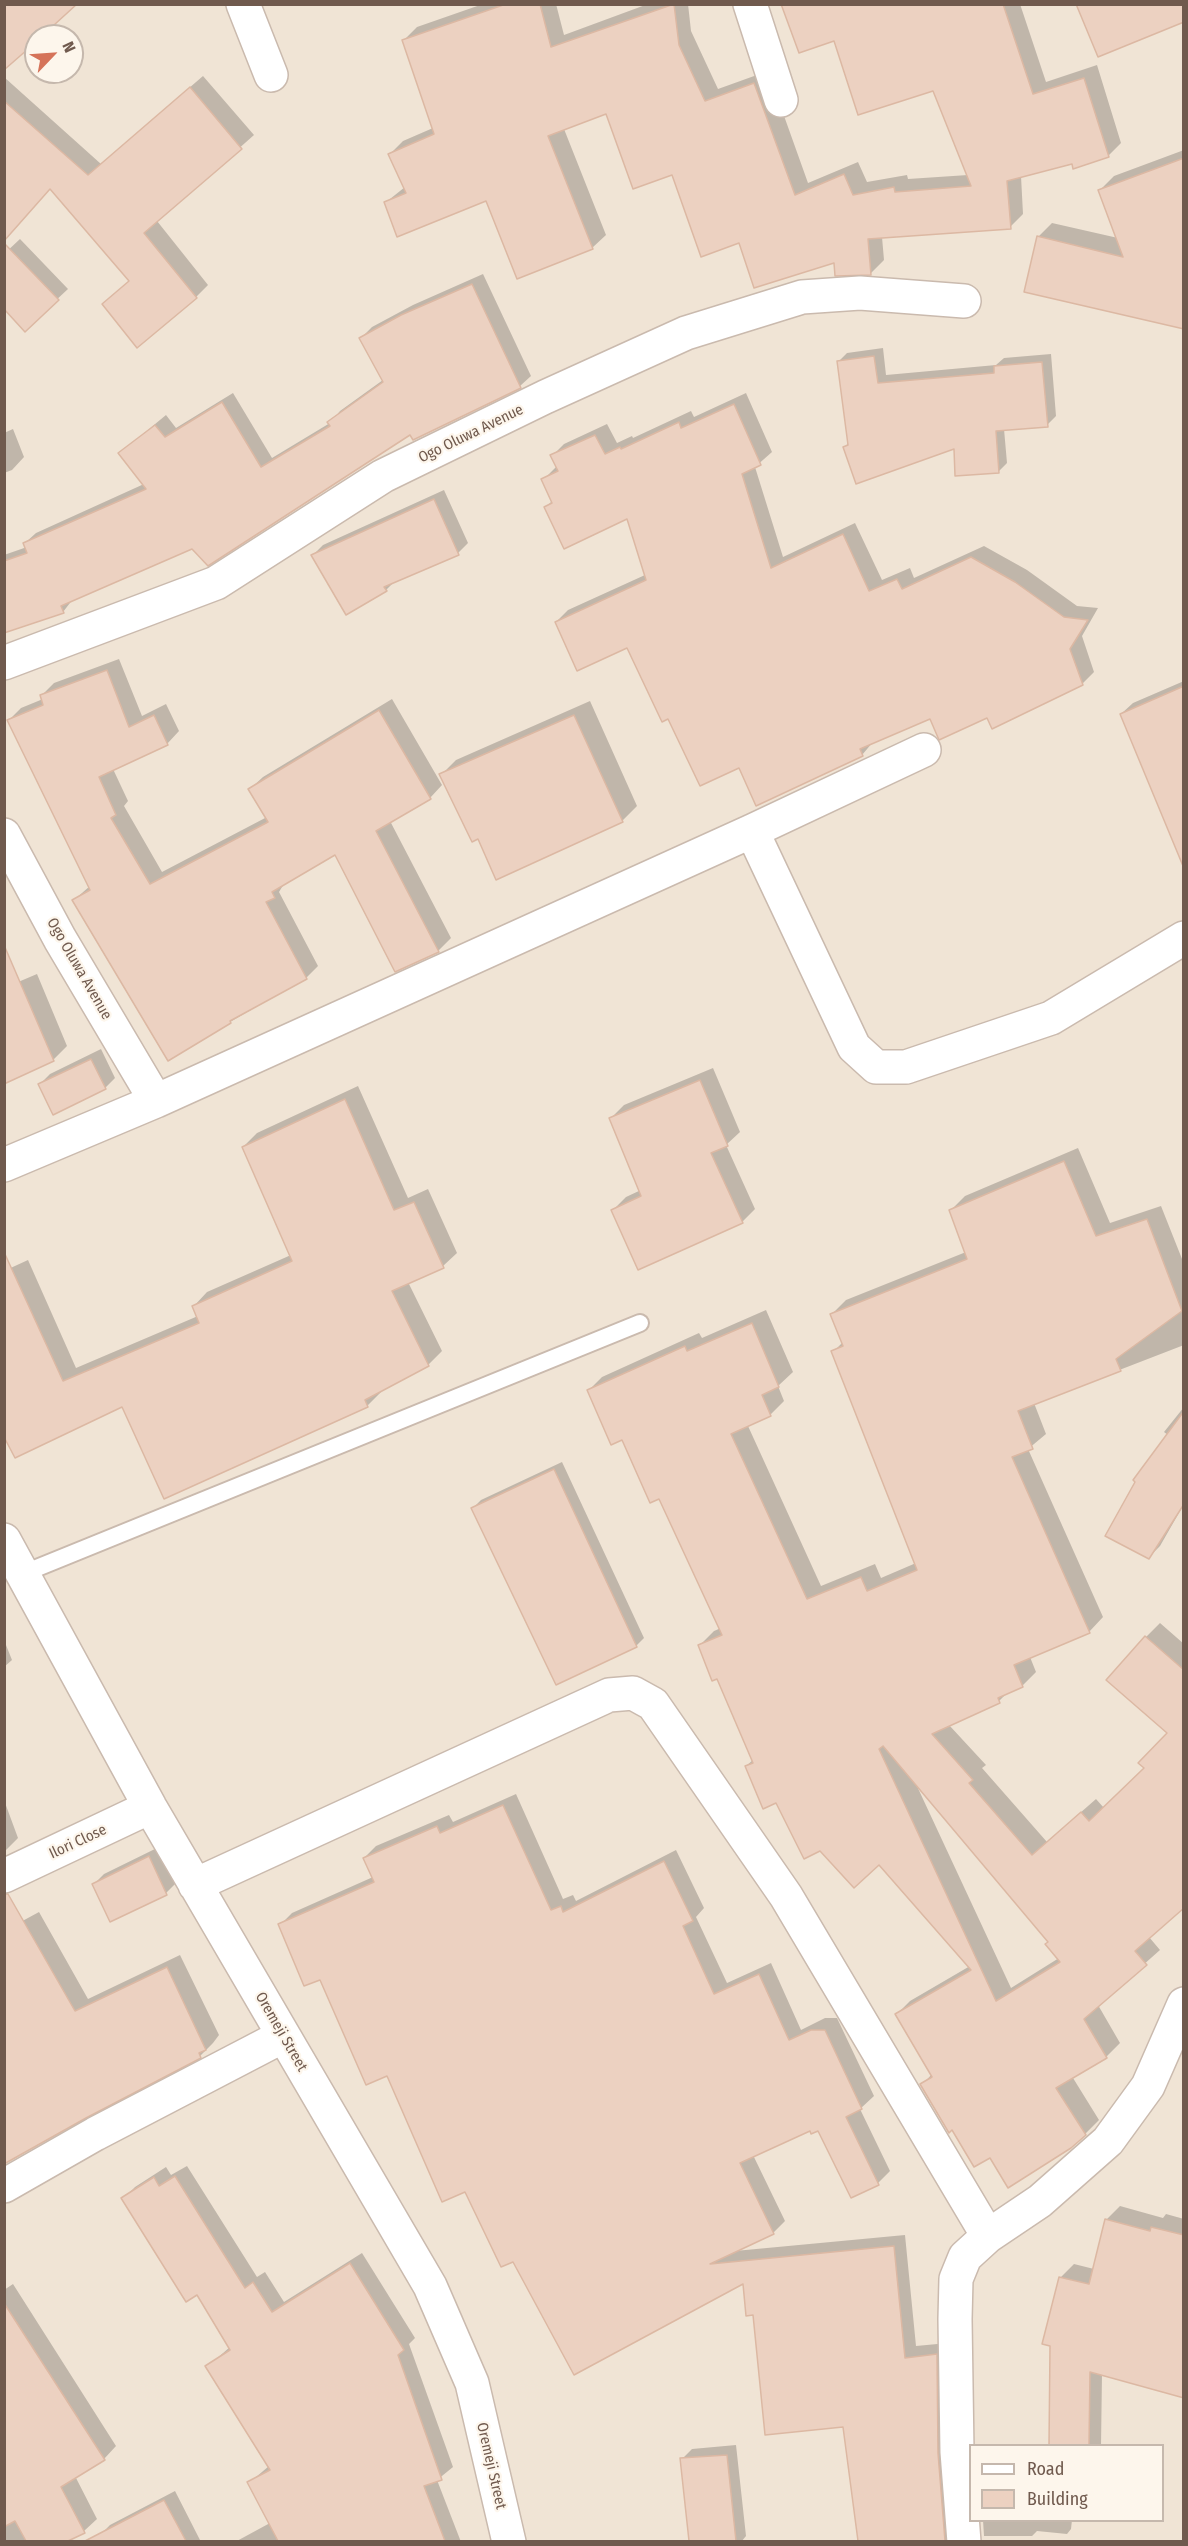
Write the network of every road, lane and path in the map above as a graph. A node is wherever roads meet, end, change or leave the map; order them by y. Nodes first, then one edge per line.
1 (243, 4) edge
2 (750, 4) edge
3 (271, 75) dead end
4 (781, 100) dead end
5 (964, 301) dead end
6 (4, 663) edge
7 (924, 750) dead end
8 (752, 831) junction
9 (4, 836) edge
10 (1184, 938) edge
11 (156, 1101) junction
12 (4, 1165) edge
13 (639, 1323) dead end
14 (4, 1540) edge
15 (22, 1574) junction
16 (150, 1807) junction
17 (4, 1876) edge
18 (195, 1885) junction
19 (1184, 2004) edge
20 (283, 2036) junction
21 (4, 2186) edge
22 (988, 2236) junction
23 (509, 2541) edge
24 (964, 2541) edge

1 - 3 street
2 - 4 street
5 - 6 street, Ogo Oluwa Avenue
7 - 8 street
8 - 10 street
8 - 11 street
9 - 11 street, Ogo Oluwa Avenue
11 - 12 street
13 - 15 lane
14 - 15 street, Oremeji Street
15 - 16 street, Oremeji Street
16 - 17 street, Ilori Close
16 - 18 street, Oremeji Street
18 - 20 street, Oremeji Street
18 - 22 street
19 - 22 street
20 - 21 street
20 - 23 street, Oremeji Street
22 - 24 street

